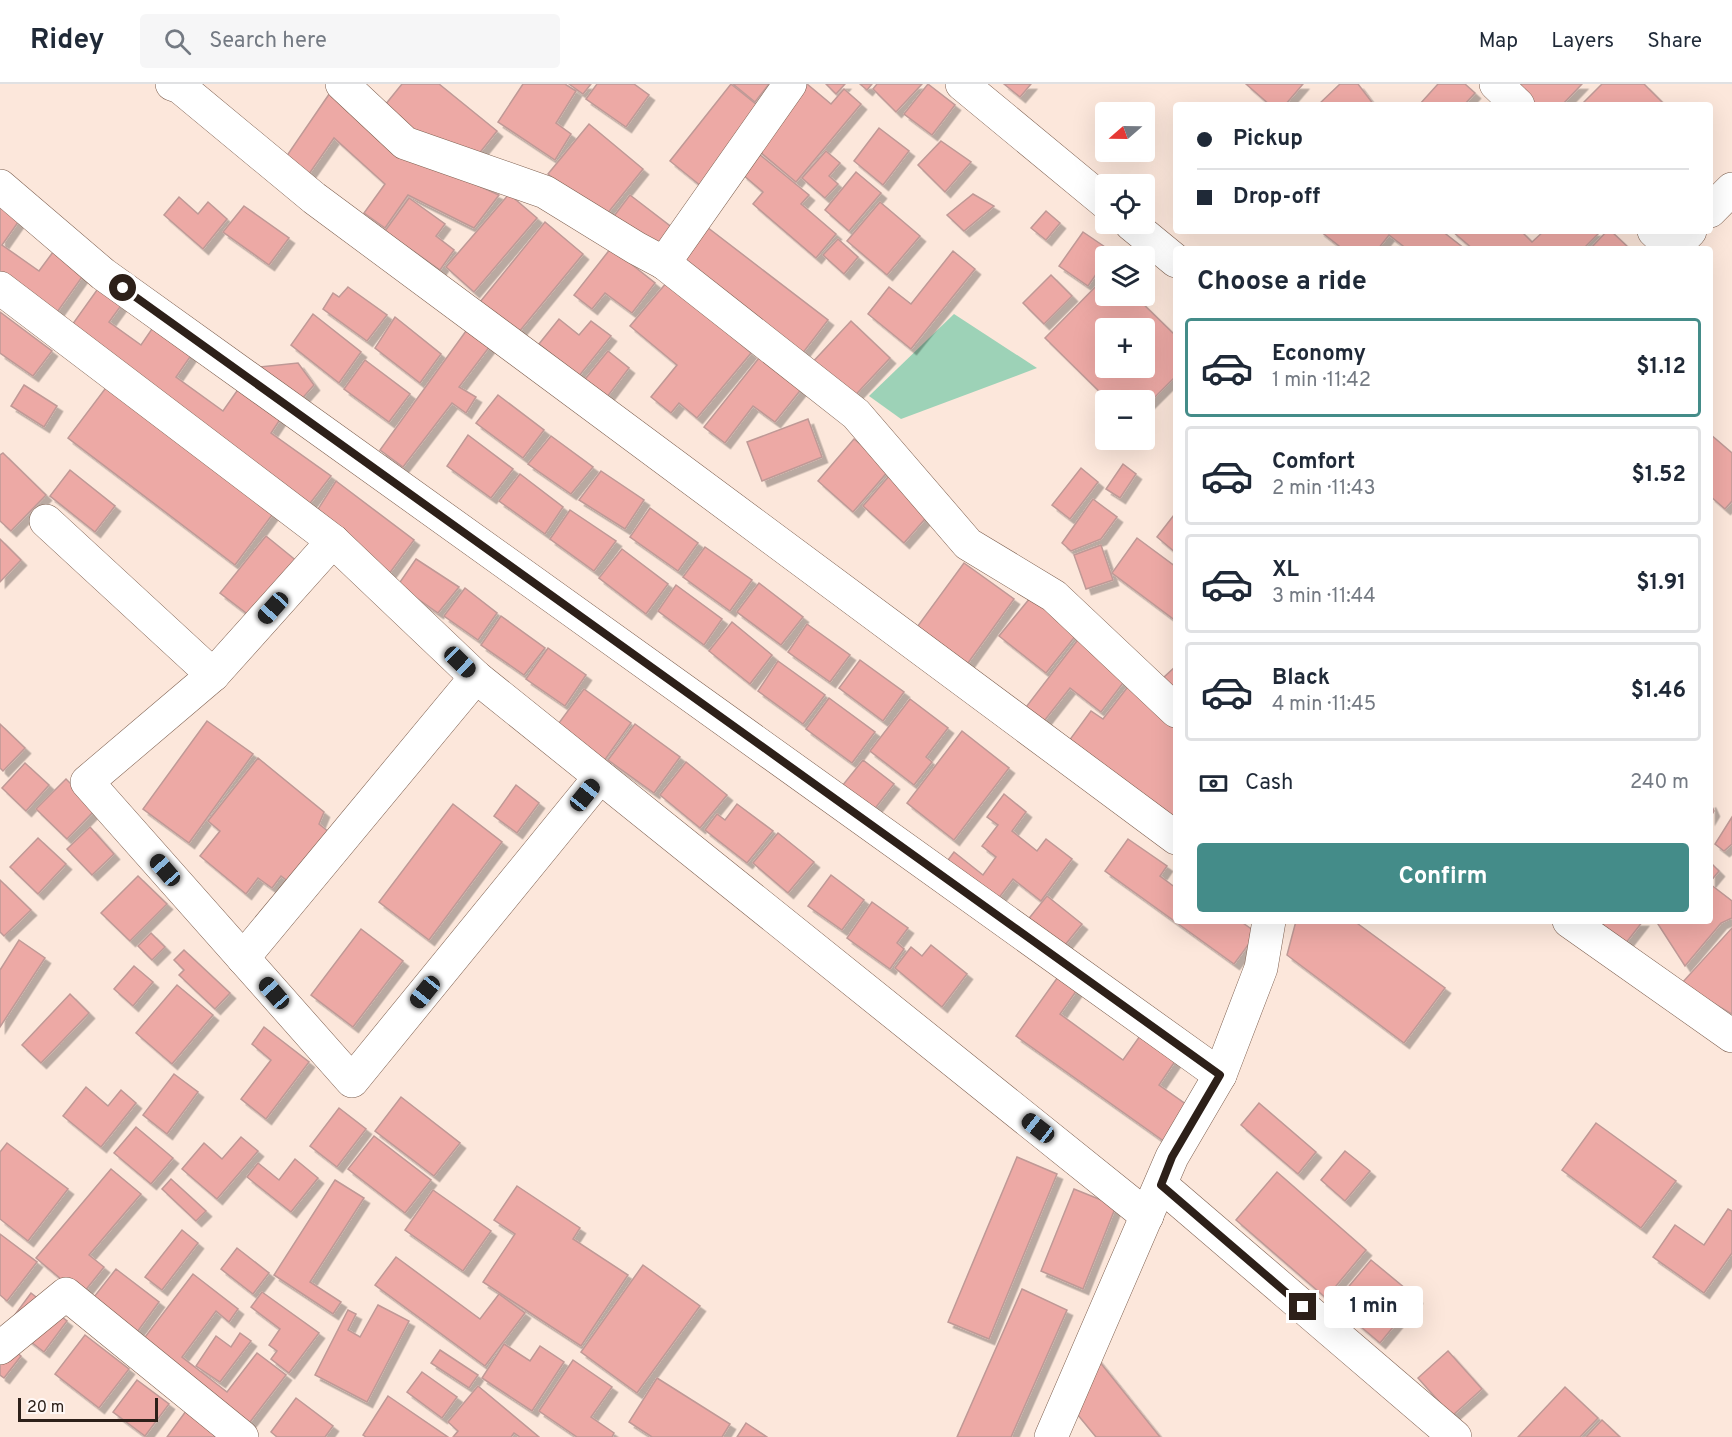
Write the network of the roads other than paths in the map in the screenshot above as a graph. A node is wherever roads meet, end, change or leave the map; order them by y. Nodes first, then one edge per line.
1 (172, 84) edge
2 (342, 84) edge
3 (790, 84) edge
4 (962, 84) edge
5 (1496, 84) edge
6 (1515, 102) edge
7 (0, 186) edge
8 (1732, 189) edge
9 (1095, 194) edge
10 (1713, 208) edge
11 (1143, 234) edge
12 (1173, 259) edge
13 (664, 262) junction
14 (0, 288) edge
15 (46, 521) dead end
16 (333, 541) junction
17 (213, 675) junction
18 (476, 677) junction
19 (1173, 708) edge
20 (600, 777) junction
21 (1173, 836) edge
22 (1268, 924) edge
23 (1573, 924) edge
24 (243, 958) junction
25 (1732, 1036) edge
26 (1220, 1075) junction
27 (1161, 1185) junction
28 (1147, 1216) junction
29 (0, 1348) edge
30 (242, 1437) edge
31 (1051, 1437) edge
32 (1455, 1437) edge

1 - 21 street
2 - 13 street
3 - 13 street
4 - 9 street
5 - 6 street
7 - 26 street
8 - 10 street
11 - 12 street
13 - 19 street
14 - 16 street
15 - 17 street
16 - 17 street
16 - 18 street
17 - 24 street
18 - 20 street
18 - 24 street
20 - 24 street
20 - 28 street
22 - 26 street
23 - 25 street
26 - 27 street
27 - 28 street
27 - 32 street
28 - 31 street
29 - 30 street

